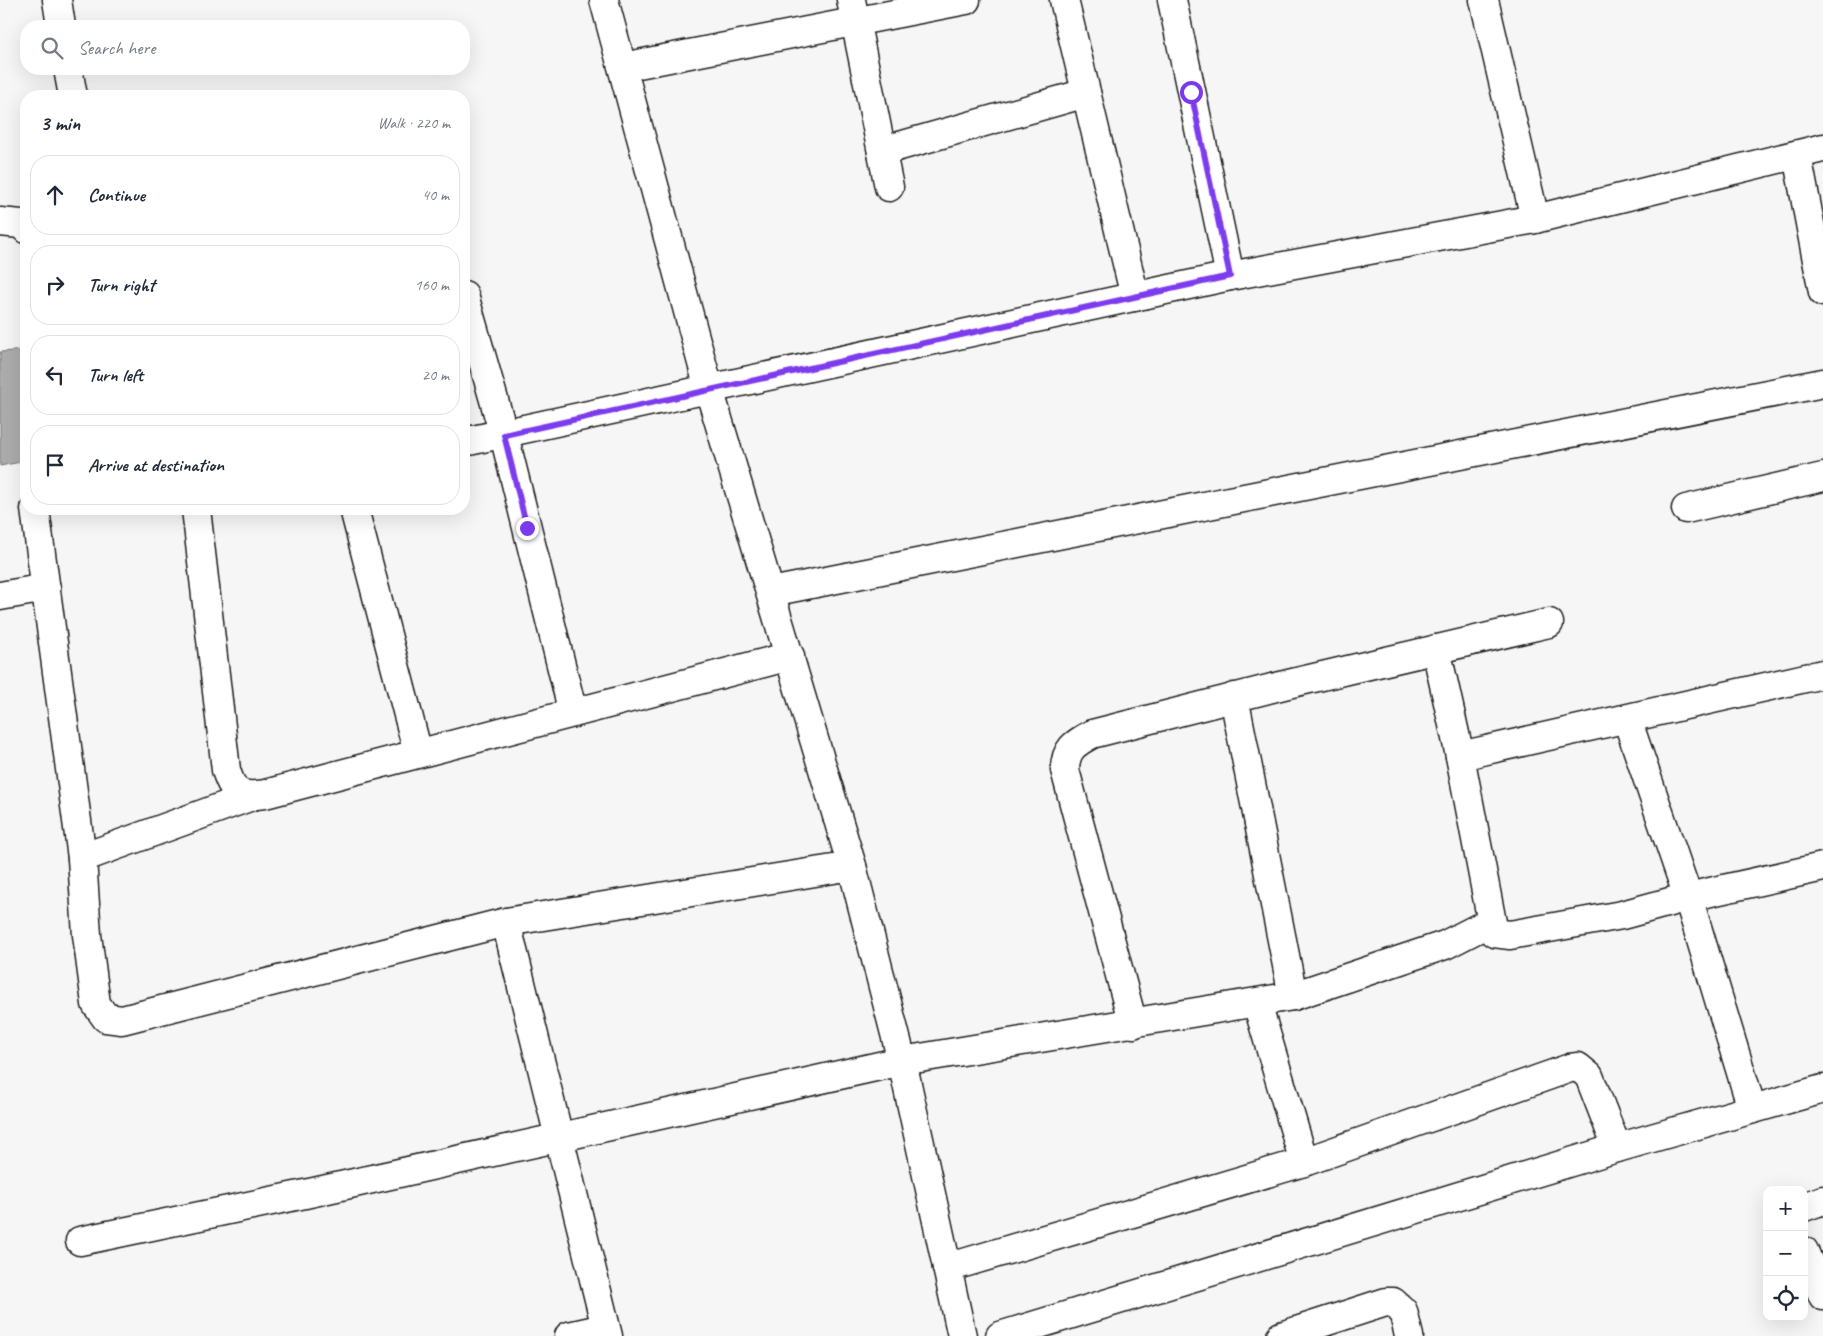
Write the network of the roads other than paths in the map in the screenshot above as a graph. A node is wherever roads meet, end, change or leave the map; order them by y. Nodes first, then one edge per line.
1 (56, 0) edge
2 (604, 0) edge
3 (966, 0) edge
4 (1064, 0) edge
5 (1172, 0) edge
6 (1484, 0) edge
7 (854, 11) edge
8 (60, 20) edge
9 (623, 67) junction
10 (69, 75) edge
11 (72, 90) edge
12 (1086, 93) junction
13 (1823, 148) edge
14 (882, 151) junction
15 (1797, 155) junction
16 (889, 187) dead end
17 (1535, 219) junction
18 (0, 222) edge
19 (20, 224) edge
20 (1230, 276) junction
21 (1823, 292) edge
22 (1135, 297) junction
23 (470, 316) edge
24 (1823, 383) edge
25 (709, 389) junction
26 (504, 435) junction
27 (470, 441) edge
28 (1823, 477) edge
29 (1686, 509) dead end
30 (36, 515) edge
31 (197, 515) edge
32 (356, 515) edge
33 (46, 588) junction
34 (771, 592) junction
35 (0, 596) edge
36 (1549, 622) dead end
37 (1436, 649) junction
38 (790, 656) junction
39 (1823, 674) edge
40 (1234, 697) junction
41 (573, 713) junction
42 (1627, 719) junction
43 (418, 753) junction
44 (1460, 756) junction
45 (252, 796) junction
46 (82, 858) junction
47 (852, 866) junction
48 (1823, 867) edge
49 (1688, 897) junction
50 (506, 922) junction
51 (1490, 922) junction
52 (1293, 996) junction
53 (1257, 1003) junction
54 (1133, 1024) junction
55 (902, 1061) junction
56 (1823, 1089) edge
57 (1752, 1109) junction
58 (558, 1137) junction
59 (1616, 1148) junction
60 (1304, 1162) junction
61 (1823, 1200) edge
62 (1808, 1206) edge
63 (80, 1241) dead end
64 (1808, 1260) edge
65 (947, 1268) junction
66 (1823, 1296) edge
67 (606, 1332) edge
68 (569, 1336) edge
69 (962, 1336) edge
70 (1000, 1336) edge
71 (1282, 1336) edge
72 (1409, 1336) edge

1 - 8 street
2 - 9 street
3 - 7 street
4 - 12 street
5 - 20 street
6 - 17 street
7 - 9 street
7 - 14 street
9 - 25 street
10 - 11 street
12 - 14 street
12 - 22 street
13 - 15 street
14 - 16 street
15 - 17 street
15 - 21 street
17 - 20 street
18 - 19 street
20 - 22 street
22 - 25 street
23 - 26 street
24 - 34 street
25 - 26 street
25 - 34 street
26 - 27 street
26 - 41 street
28 - 29 street
30 - 33 street
31 - 45 street
32 - 43 street
33 - 35 street
33 - 46 street
34 - 38 street
36 - 37 street
37 - 40 street
37 - 44 street
38 - 41 street
38 - 47 street
39 - 42 street
40 - 52 street
40 - 54 street
41 - 43 street
42 - 44 street
42 - 49 street
43 - 45 street
44 - 51 street
45 - 46 street
46 - 50 street
47 - 50 street
47 - 55 street
48 - 49 street
49 - 51 street
49 - 57 street
50 - 58 street
51 - 52 street
52 - 53 street
53 - 54 street
53 - 60 street
54 - 55 street
55 - 58 street
55 - 65 street
56 - 57 street
57 - 59 street
58 - 63 street
58 - 67 street
59 - 60 street
59 - 70 street
60 - 65 street
61 - 62 street
64 - 66 street
65 - 69 street
67 - 68 street
71 - 72 street

